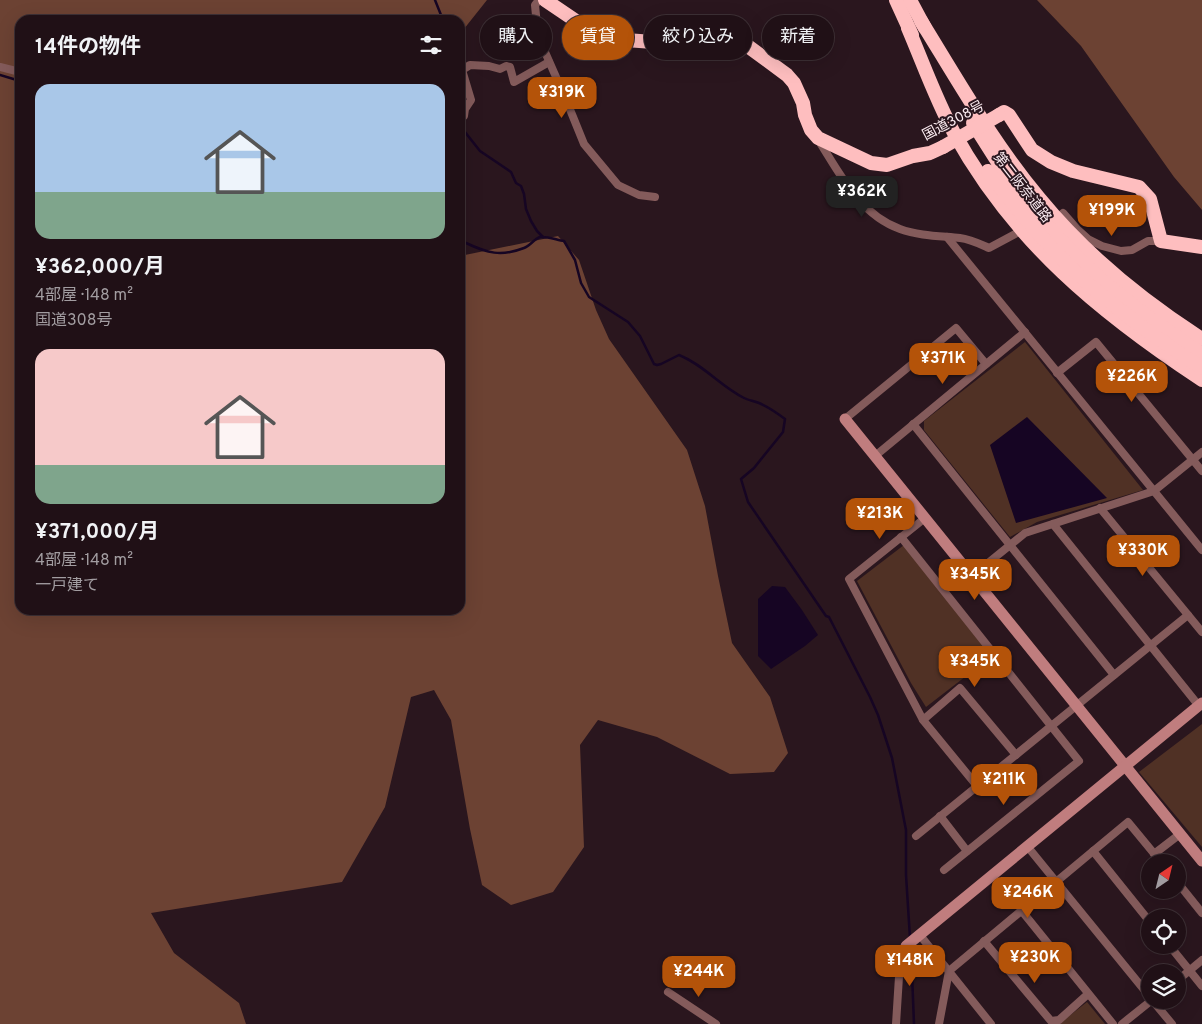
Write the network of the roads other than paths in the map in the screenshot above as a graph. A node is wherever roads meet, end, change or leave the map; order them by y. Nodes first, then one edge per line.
1 (539, 0) edge
2 (545, 0) edge
3 (896, 0) edge
4 (910, 0) edge
5 (921, 21) junction
6 (908, 28) junction
7 (549, 62) junction
8 (0, 67) edge
9 (465, 68) edge
10 (15, 71) edge
11 (465, 79) edge
12 (465, 109) edge
13 (818, 138) junction
14 (993, 167) junction
15 (655, 197) dead end
16 (1063, 212) dead end
17 (1017, 233) dead end
18 (947, 237) junction
19 (1161, 241) junction
20 (1202, 247) edge
21 (1025, 332) junction
22 (1202, 339) edge
23 (1202, 354) edge
24 (986, 364) junction
25 (1202, 368) edge
26 (1057, 372) junction
27 (1202, 380) edge
28 (845, 419) joint
29 (913, 424) junction
30 (1202, 452) edge
31 (875, 456) junction
32 (1193, 460) junction
33 (1202, 472) edge
34 (1154, 491) junction
35 (1100, 508) junction
36 (925, 518) junction
37 (1053, 524) junction
38 (901, 537) junction
39 (1010, 545) junction
40 (1202, 550) edge
41 (972, 576) junction
42 (1188, 615) junction
43 (1202, 632) edge
44 (1151, 645) junction
45 (1114, 675) junction
46 (1200, 704) edge
47 (1076, 706) junction
48 (923, 720) junction
49 (1051, 726) junction
50 (1016, 755) junction
51 (1125, 766) junction
52 (977, 786) junction
53 (940, 816) junction
54 (1180, 834) junction
55 (916, 836) dead end
56 (1027, 846) junction
57 (967, 851) junction
58 (1093, 851) junction
59 (1154, 854) joint
60 (1202, 861) edge
61 (944, 870) dead end
62 (1056, 882) junction
63 (1186, 893) edge
64 (1021, 910) junction
65 (1141, 911) edge
66 (1202, 913) edge
67 (919, 934) junction
68 (984, 942) junction
69 (906, 946) joint
70 (1176, 954) edge
71 (1202, 960) edge
72 (1189, 970) junction
73 (949, 971) junction
74 (1186, 973) edge
75 (1202, 986) edge
76 (1141, 987) edge
77 (668, 992) dead end
78 (1088, 994) junction
79 (1141, 1008) edge
80 (1159, 1009) edge
81 (716, 1024) edge
82 (896, 1024) edge
83 (938, 1024) edge
84 (991, 1024) edge
85 (1113, 1024) edge
86 (1122, 1024) edge
87 (1172, 1024) edge

1 - 7 street
2 - 13 highway
3 - 6 highway, 第二阪奈道路
4 - 5 highway, 第二阪奈道路
5 - 14 highway, 第二阪奈道路
5 - 22 highway
6 - 14 highway, 第二阪奈道路
6 - 27 highway
7 - 9 street
7 - 15 street
8 - 10 street
11 - 12 street
13 - 18 street
13 - 19 highway, 国道308号, bridge
14 - 23 highway, 第二阪奈道路, bridge
14 - 25 highway, 第二阪奈道路, bridge
16 - 19 street
17 - 18 street
18 - 21 street
19 - 20 highway
21 - 24 street
21 - 26 street
24 - 28 street
24 - 29 street
26 - 32 street
26 - 34 street
28 - 31 street
29 - 31 street
29 - 39 street
30 - 32 street
31 - 36 street
32 - 33 street
32 - 34 street
34 - 35 street
34 - 40 street
35 - 37 street
35 - 42 street
36 - 38 street
36 - 41 street
37 - 39 street
37 - 44 street
38 - 48 street
38 - 49 street
39 - 41 street
39 - 45 street
41 - 47 street
42 - 43 street
42 - 44 street
44 - 45 street
44 - 46 street
45 - 47 street
46 - 51 street
47 - 49 street
47 - 51 street
48 - 50 street
48 - 52 street
49 - 50 street
49 - 57 street
50 - 52 street
51 - 54 street
51 - 56 street
52 - 53 street
53 - 55 street
53 - 57 street
54 - 59 street
54 - 60 street
56 - 62 street
56 - 67 street
57 - 61 street
58 - 59 street
58 - 62 street
58 - 65 street
62 - 64 street
62 - 76 street
63 - 66 street
64 - 68 street
64 - 78 street
67 - 69 street
67 - 73 street
68 - 73 street
68 - 78 street
69 - 82 street
70 - 72 street
71 - 72 street
72 - 74 street
72 - 75 street
73 - 83 street
73 - 84 street
77 - 81 street
78 - 85 street
79 - 86 street
80 - 87 street

